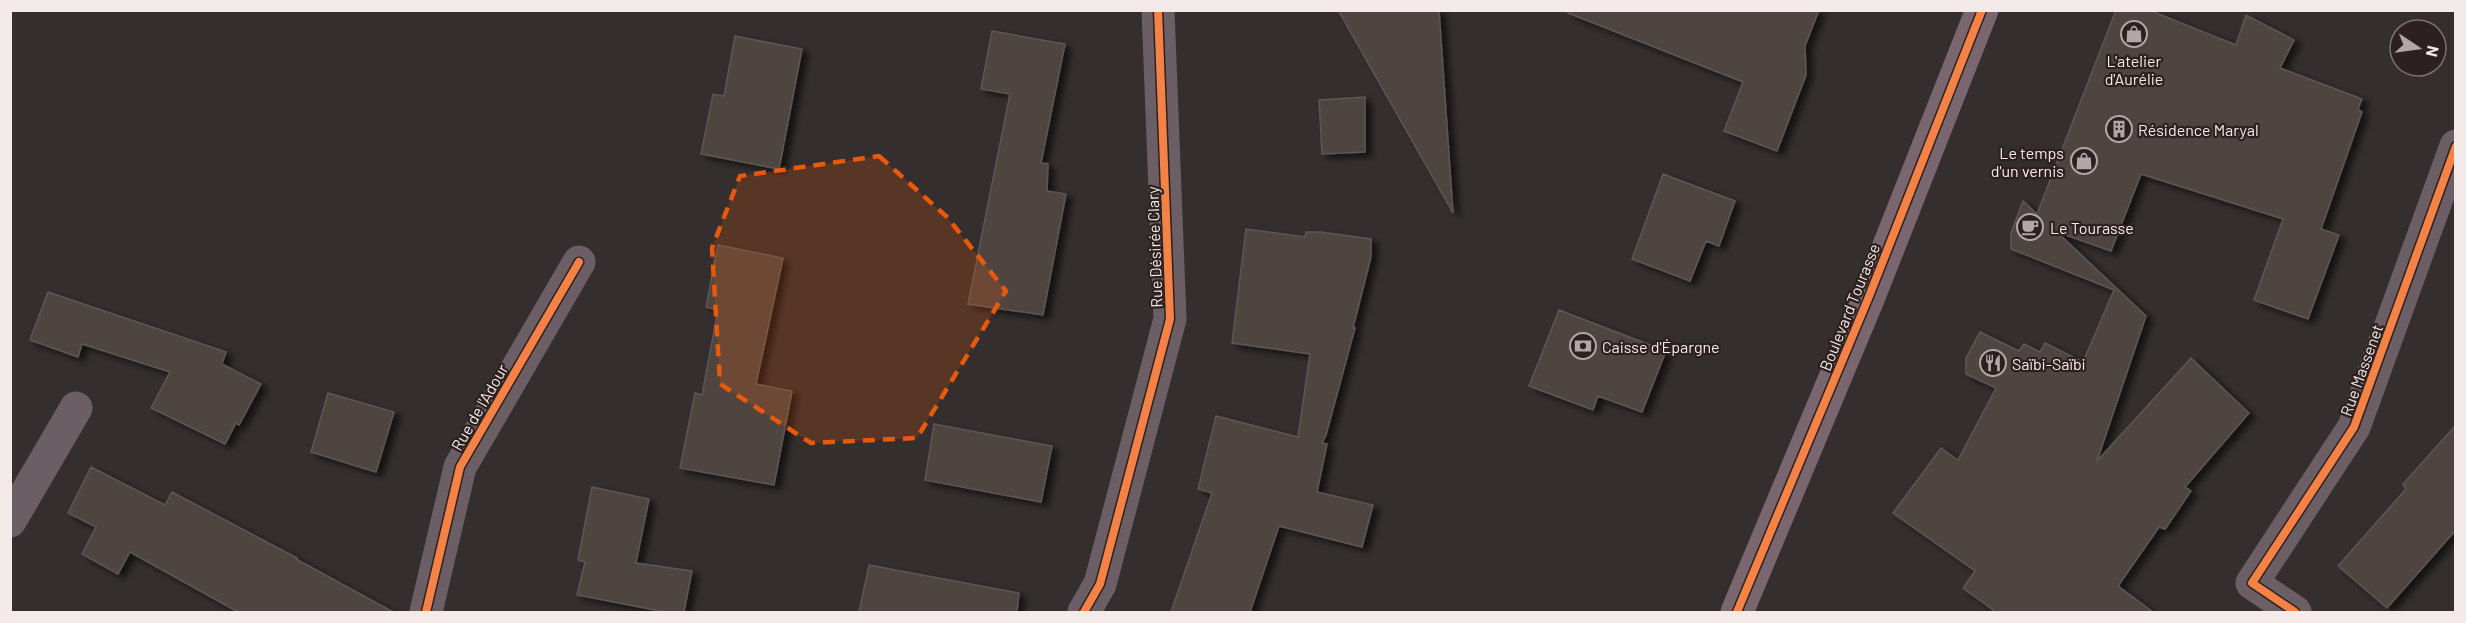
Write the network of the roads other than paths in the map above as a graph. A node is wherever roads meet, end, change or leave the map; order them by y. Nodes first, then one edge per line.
1 (1158, 10) edge
2 (1982, 10) edge
3 (2456, 146) edge
4 (579, 262) dead end
5 (76, 408) dead end
6 (10, 520) edge
7 (426, 612) edge
8 (1084, 612) edge
9 (1737, 612) edge
10 (2295, 612) edge

1 - 8 street, Rue Désirée Clary
2 - 9 main road, Boulevard Tourasse
3 - 10 street, Rue Massenet
4 - 7 street, Rue de l'Adour
5 - 6 street

